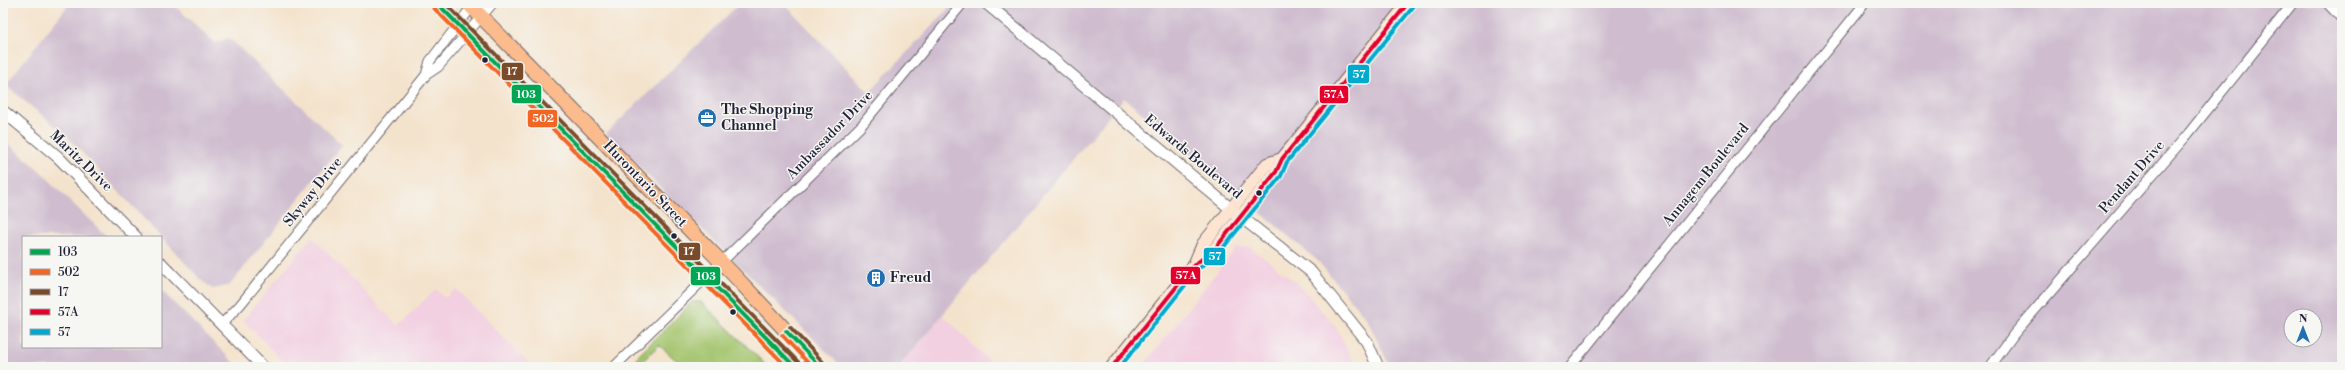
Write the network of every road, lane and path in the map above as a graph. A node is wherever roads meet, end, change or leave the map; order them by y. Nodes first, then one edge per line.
1 (437, 3) edge
2 (493, 3) edge
3 (963, 3) edge
4 (986, 3) edge
5 (1408, 3) edge
6 (1865, 3) edge
7 (2293, 3) edge
8 (2327, 3) edge
9 (474, 7) edge
10 (2342, 19) edge
11 (462, 29) junction
12 (426, 75) junction
13 (3, 111) edge
14 (1282, 159) junction
15 (1230, 209) junction
16 (1241, 217) junction
17 (135, 236) edge
18 (721, 262) junction
19 (162, 264) edge
20 (1194, 265) junction
21 (707, 277) junction
22 (221, 325) junction
23 (263, 367) edge
24 (614, 367) edge
25 (795, 367) edge
26 (820, 367) edge
27 (1112, 367) edge
28 (1378, 367) edge
29 (1570, 367) edge
30 (1990, 367) edge

1 - 11 main road, Hurontario Street
2 - 9 street
3 - 18 street, Ambassador Drive
4 - 15 street, Edwards Boulevard
5 - 14 main road
6 - 29 street, Annagem Boulevard
7 - 30 street, Pendant Drive
8 - 10 street
9 - 11 street, Skyway Drive
9 - 11 street, Skyway Drive
9 - 18 main road, Hurontario Street
11 - 12 street, Skyway Drive
11 - 12 street, Skyway Drive
11 - 21 main road, Hurontario Street
12 - 22 street, Skyway Drive
13 - 17 street, Maritz Drive
14 - 15 main road
14 - 16 main road
15 - 16 street, Edwards Boulevard
15 - 20 main road
16 - 20 main road
16 - 28 street, Edwards Boulevard
18 - 21 street, Ambassador Drive
18 - 26 main road, Hurontario Street
19 - 22 street
20 - 27 main road
21 - 24 street, Ambassador Drive
21 - 25 main road, Hurontario Street
22 - 23 street

